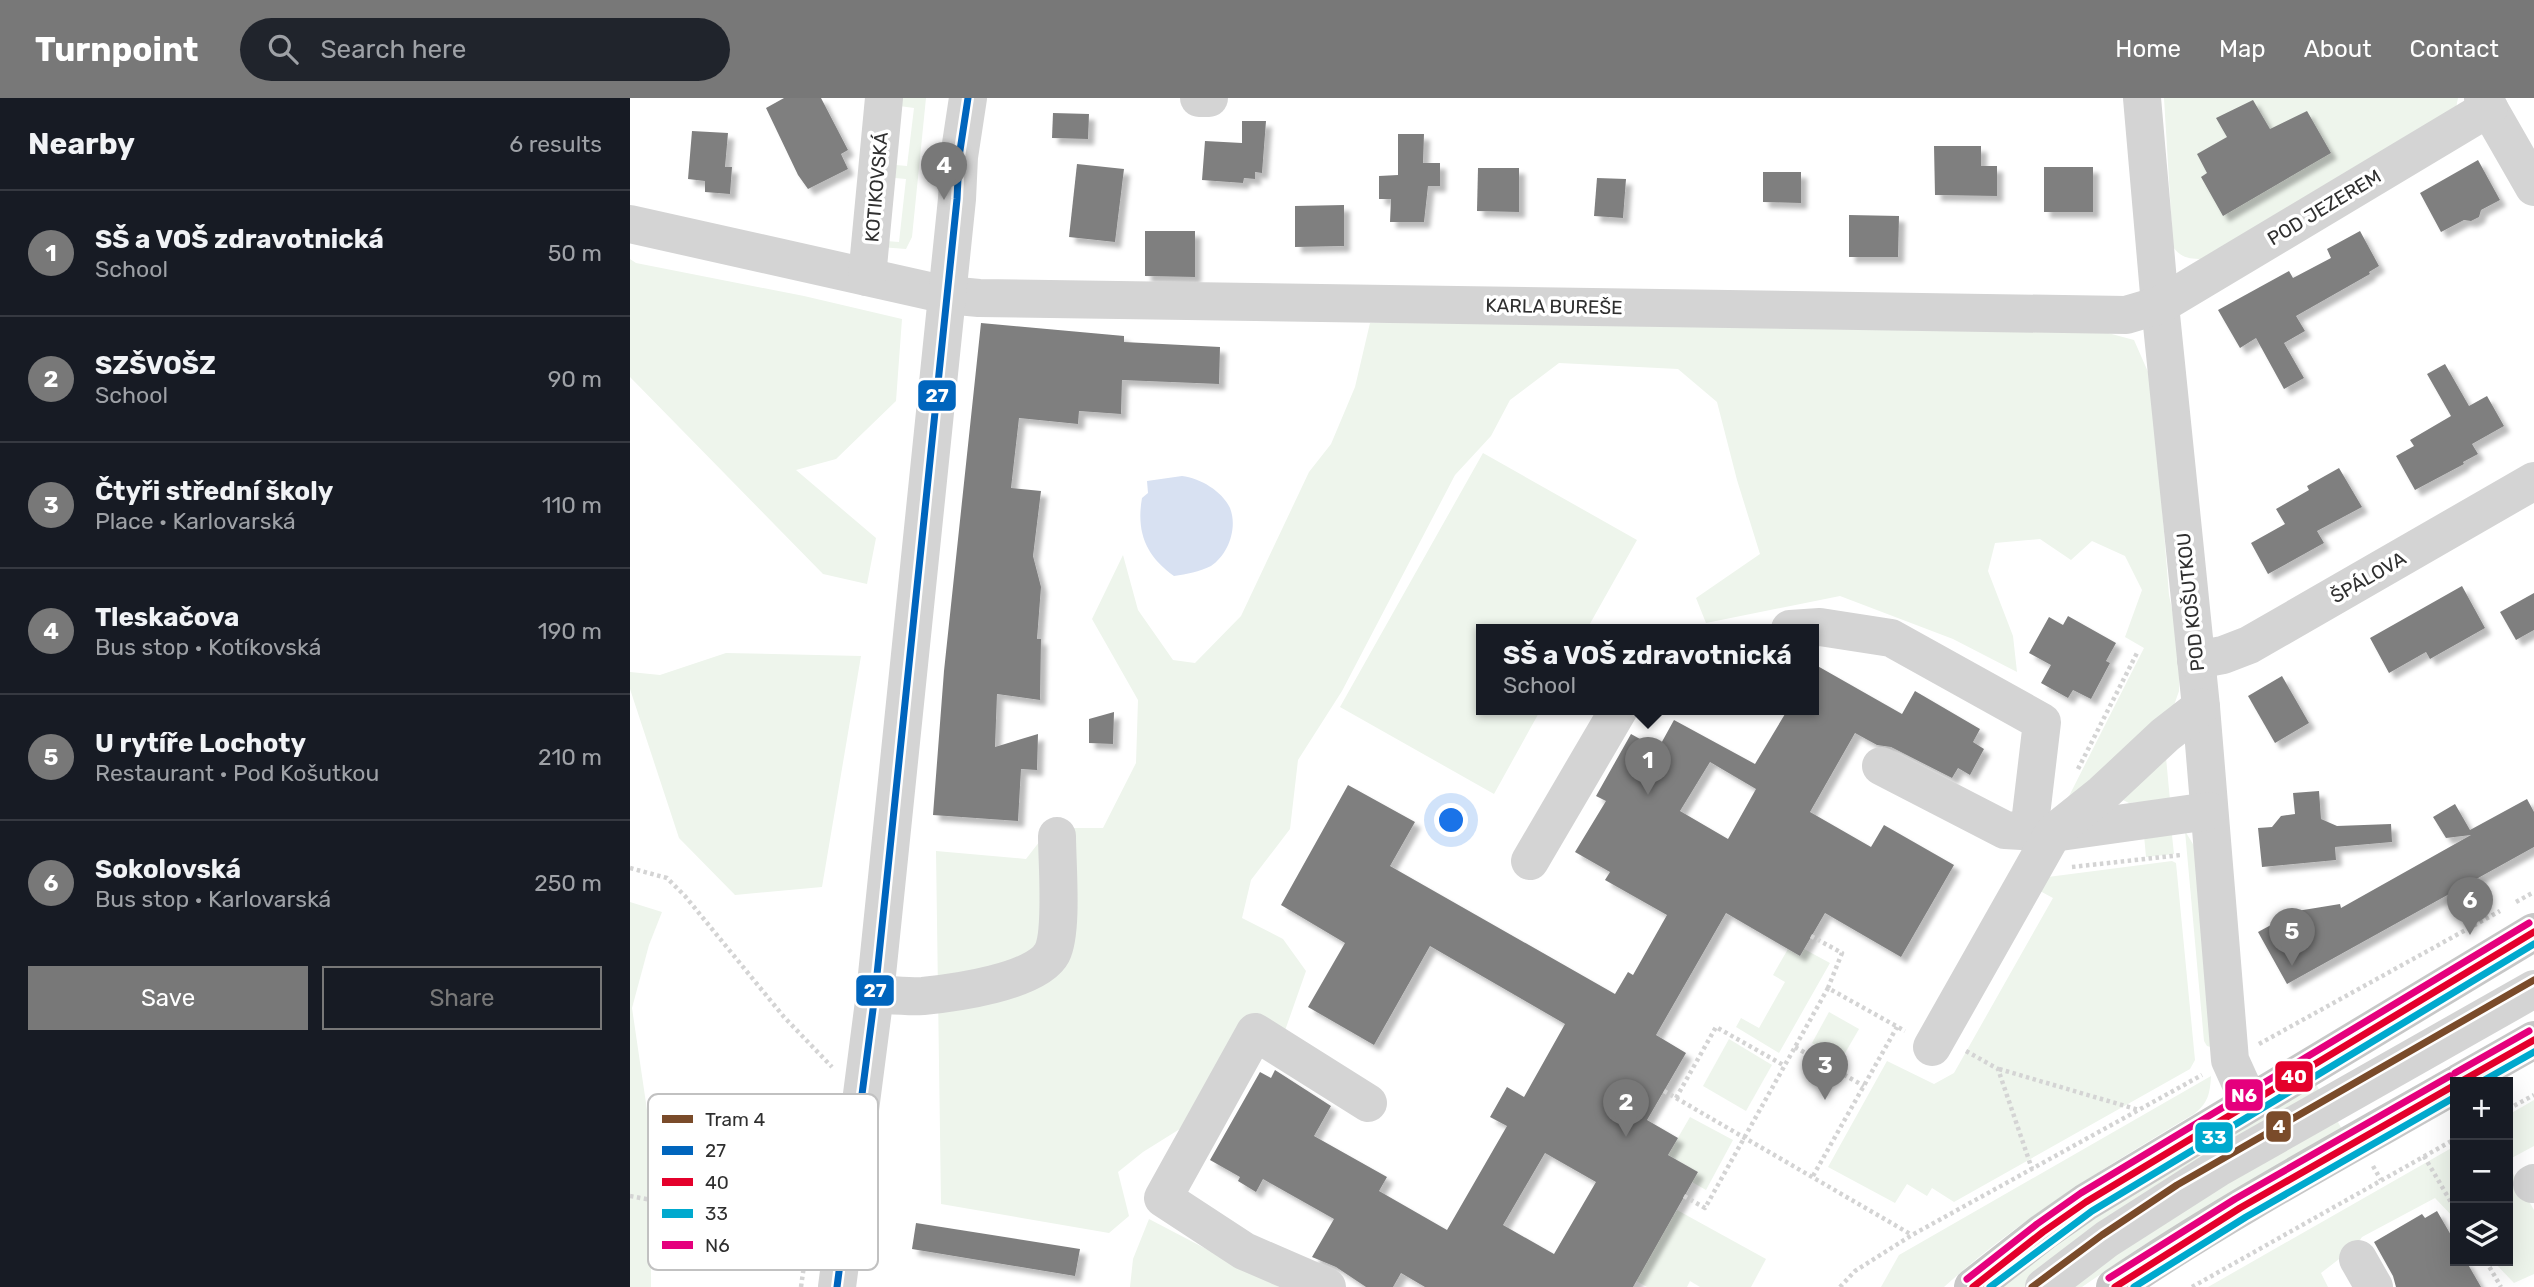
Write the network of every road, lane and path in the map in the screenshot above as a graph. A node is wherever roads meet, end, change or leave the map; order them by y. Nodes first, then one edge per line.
1 (884, 98) edge
2 (968, 98) edge
3 (1199, 98) edge
4 (1209, 98) edge
5 (2142, 98) edge
6 (2486, 103) edge
7 (2534, 187) edge
8 (630, 224) edge
9 (867, 277) junction
10 (947, 295) junction
11 (2160, 305) junction
12 (2534, 481) edge
13 (1819, 627) edge
14 (2138, 651) dead end
15 (2196, 660) junction
16 (2201, 707) junction
17 (1615, 715) edge
18 (1881, 766) dead end
19 (2072, 780) dead end
20 (2209, 811) junction
21 (2041, 833) junction
22 (1057, 836) dead end
23 (2181, 855) dead end
24 (1530, 861) dead end
25 (630, 868) edge
26 (2032, 870) junction
27 (2534, 892) edge
28 (2534, 932) edge
29 (1811, 936) dead end
30 (1828, 988) junction
31 (2534, 989) edge
32 (875, 994) junction
33 (1897, 1027) junction
34 (2534, 1040) edge
35 (1935, 1041) junction
36 (1795, 1047) junction
37 (2230, 1060) junction
38 (1785, 1066) junction
39 (1998, 1069) junction
40 (863, 1077) junction
41 (2468, 1077) edge
42 (1864, 1086) junction
43 (2450, 1087) edge
44 (1664, 1091) dead end
45 (861, 1094) edge
46 (2534, 1095) edge
47 (1676, 1098) junction
48 (2249, 1102) junction
49 (1368, 1103) dead end
50 (2513, 1107) edge
51 (2140, 1110) junction
52 (1745, 1137) junction
53 (2453, 1140) edge
54 (2424, 1156) junction
55 (2032, 1169) junction
56 (1813, 1176) junction
57 (630, 1196) edge
58 (1684, 1196) dead end
59 (648, 1199) edge
60 (2451, 1203) edge
61 (1912, 1235) junction
62 (2489, 1266) edge
63 (2199, 1285) edge
64 (1327, 1287) edge
65 (1840, 1287) edge
66 (1973, 1287) edge
67 (2044, 1287) edge
68 (2115, 1287) edge
69 (2192, 1287) edge
70 (2501, 1287) edge

1 - 9 street, KOTIKOVSKÁ
2 - 10 street
3 - 4 street
5 - 11 street, POD KOŠUTKOU
6 - 7 street
6 - 11 street, POD JEZEREM
8 - 9 street, KARLA BUREŠE
9 - 10 street, KARLA BUREŠE
10 - 11 street, KARLA BUREŠE
10 - 32 street
11 - 15 street, POD KOŠUTKOU
12 - 15 street, ŠPÁLOVA
13 - 21 street
14 - 19 path
15 - 16 street, POD KOŠUTKOU
16 - 20 street, POD KOŠUTKOU
16 - 21 street
17 - 24 street
18 - 21 street
20 - 21 street
20 - 37 street, POD KOŠUTKOU
21 - 26 street
22 - 32 street
23 - 26 path
25 - 40 path
26 - 35 street
27 - 37 path
28 - 48 main road
29 - 30 path
30 - 33 path
30 - 36 path
31 - 67 street
32 - 40 street
33 - 35 path
33 - 42 path
34 - 41 main road
35 - 39 path
36 - 38 path
36 - 42 path
37 - 48 street, POD KOŠUTKOU
37 - 51 path
38 - 47 path
38 - 52 path
39 - 51 path
39 - 55 path
40 - 45 street
42 - 56 path
43 - 68 main road
44 - 47 path
46 - 50 path
47 - 52 path
48 - 66 main road
49 - 64 street
51 - 55 path
52 - 56 path
52 - 58 path
53 - 54 path
54 - 60 path
54 - 63 path
55 - 61 path
56 - 61 path
57 - 59 path
61 - 65 path
62 - 70 path
63 - 69 path

